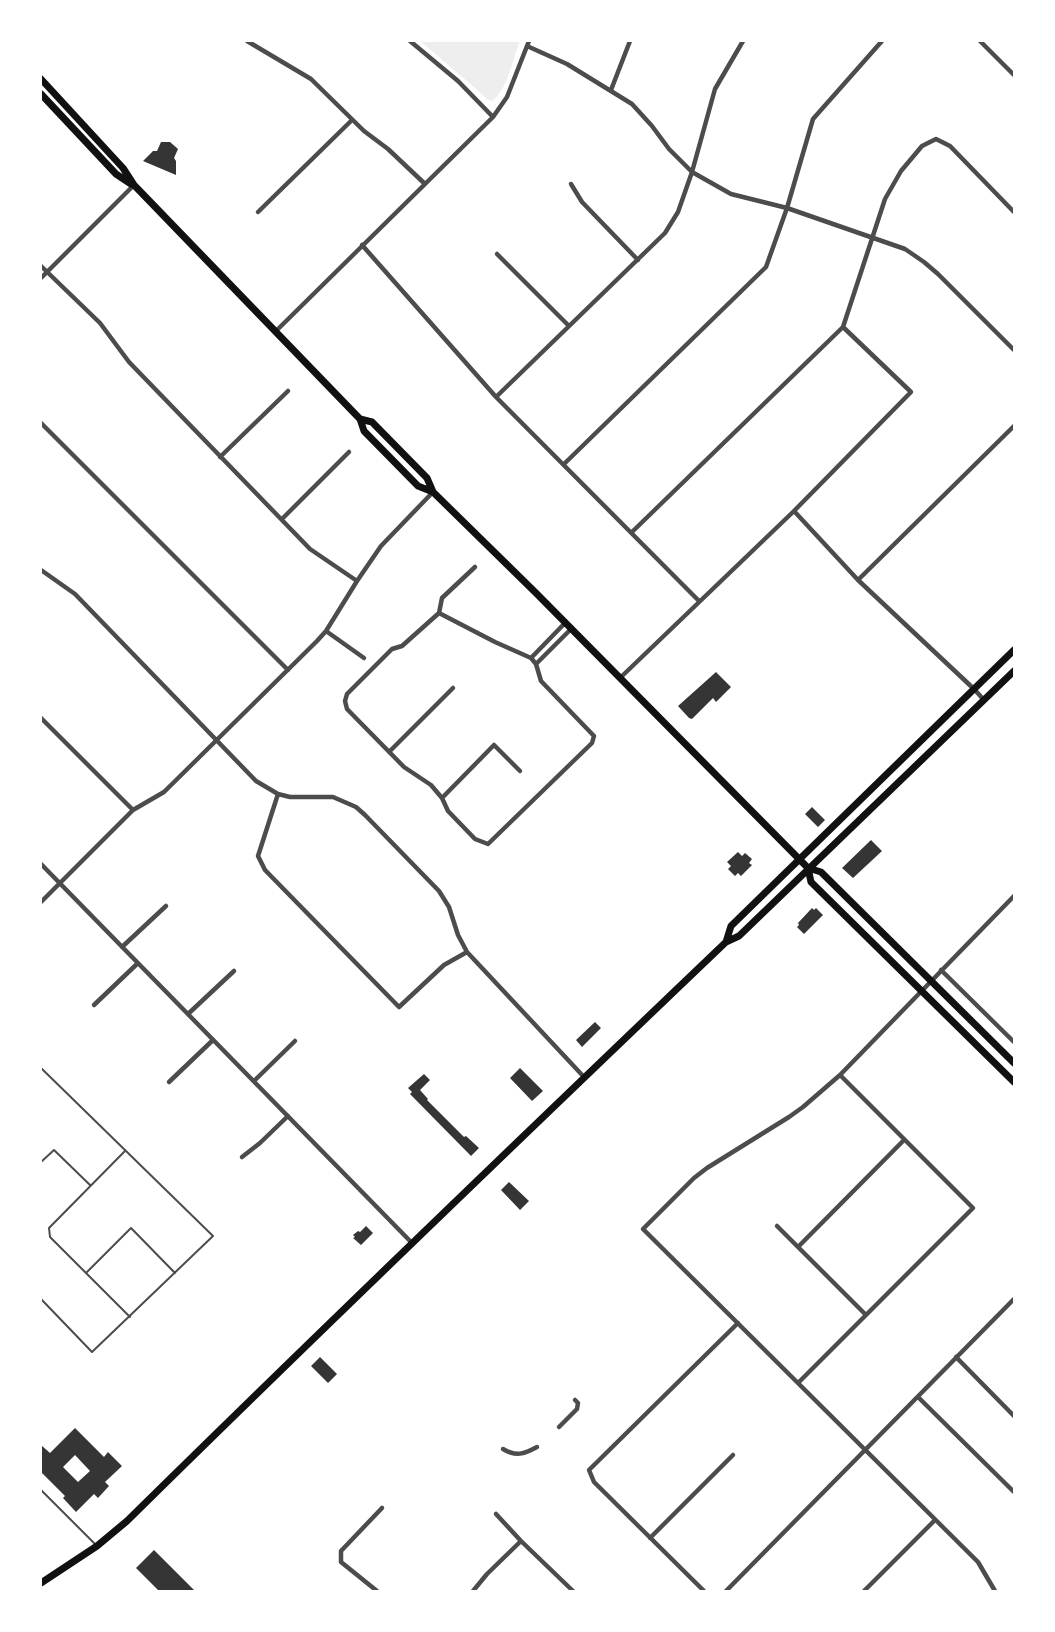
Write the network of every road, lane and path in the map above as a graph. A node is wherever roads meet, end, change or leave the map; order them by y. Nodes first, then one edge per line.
1 (247, 41) edge
2 (410, 41) edge
3 (630, 41) edge
4 (743, 41) edge
5 (882, 41) edge
6 (980, 41) edge
7 (528, 43) edge
8 (1014, 75) edge
9 (41, 79) edge
10 (611, 90) junction
11 (41, 94) edge
12 (493, 117) junction
13 (352, 120) junction
14 (96, 138) junction
15 (89, 145) junction
16 (692, 172) junction
17 (424, 183) junction
18 (571, 184) dead end
19 (134, 185) junction
20 (787, 208) junction
21 (258, 212) dead end
22 (1014, 212) edge
23 (873, 237) junction
24 (362, 245) junction
25 (497, 254) dead end
26 (638, 260) junction
27 (41, 266) edge
28 (47, 272) junction
29 (41, 278) edge
30 (569, 326) junction
31 (843, 327) junction
32 (276, 331) junction
33 (1014, 350) edge
34 (288, 390) dead end
35 (496, 397) junction
36 (360, 419) junction
37 (41, 423) edge
38 (1014, 426) edge
39 (349, 452) dead end
40 (220, 457) junction
41 (564, 464) junction
42 (433, 492) junction
43 (794, 511) junction
44 (282, 519) junction
45 (632, 532) junction
46 (474, 567) dead end
47 (41, 570) edge
48 (858, 580) junction
49 (357, 581) junction
50 (699, 601) junction
51 (439, 613) junction
52 (565, 623) junction
53 (571, 629) junction
54 (326, 631) junction
55 (1014, 650) edge
56 (364, 658) dead end
57 (530, 658) junction
58 (536, 664) junction
59 (288, 670) junction
60 (1014, 671) edge
61 (620, 678) junction
62 (453, 688) dead end
63 (974, 689) junction
64 (984, 700) junction
65 (41, 718) edge
66 (216, 740) junction
67 (389, 752) junction
68 (520, 771) dead end
69 (278, 794) junction
70 (442, 798) junction
71 (133, 810) junction
72 (800, 859) junction
73 (41, 864) edge
74 (808, 868) junction
75 (59, 882) junction
76 (1014, 896) edge
77 (41, 902) edge
78 (166, 906) dead end
79 (726, 942) junction
80 (122, 947) junction
81 (467, 952) junction
82 (138, 963) junction
83 (941, 970) junction
84 (234, 971) dead end
85 (931, 982) junction
86 (922, 992) junction
87 (94, 1005) dead end
88 (188, 1014) junction
89 (213, 1040) junction
90 (295, 1041) dead end
91 (1014, 1042) edge
92 (1014, 1063) edge
93 (41, 1068) edge
94 (840, 1076) junction
95 (584, 1077) junction
96 (254, 1081) junction
97 (169, 1082) dead end
98 (1014, 1082) edge
99 (288, 1116) junction
100 (904, 1140) junction
101 (125, 1151) junction
102 (242, 1157) dead end
103 (41, 1162) edge
104 (90, 1185) junction
105 (777, 1226) dead end
106 (412, 1242) junction
107 (798, 1247) junction
108 (86, 1273) junction
109 (175, 1273) junction
110 (41, 1299) edge
111 (1014, 1299) edge
112 (866, 1315) junction
113 (130, 1316) junction
114 (738, 1323) junction
115 (956, 1358) junction
116 (798, 1383) junction
117 (918, 1397) junction
118 (575, 1400) dead end
119 (1014, 1416) edge
120 (559, 1427) dead end
121 (537, 1447) dead end
122 (503, 1449) dead end
123 (866, 1450) junction
124 (733, 1455) dead end
125 (41, 1490) edge
126 (1014, 1492) edge
127 (382, 1508) dead end
128 (496, 1514) dead end
129 (935, 1520) junction
130 (650, 1538) junction
131 (521, 1541) junction
132 (97, 1546) junction
133 (41, 1583) edge
134 (866, 1590) edge
135 (377, 1591) edge
136 (473, 1591) edge
137 (573, 1591) edge
138 (704, 1591) edge
139 (726, 1591) edge
140 (995, 1591) edge

1 - 13 street
2 - 12 street
3 - 10 street
4 - 16 street
5 - 20 street
6 - 8 street
7 - 10 street
7 - 12 street
9 - 14 main road
10 - 16 street
11 - 15 main road
12 - 17 street
13 - 17 street
13 - 21 street
14 - 15 main road
14 - 19 main road
15 - 19 main road
16 - 20 street
16 - 26 street
17 - 24 street
18 - 26 street
19 - 28 street
19 - 32 main road
20 - 23 street
20 - 41 street
22 - 23 street
23 - 31 street
23 - 33 street
24 - 32 street
24 - 35 street
25 - 30 street
26 - 30 street
27 - 28 street
28 - 29 street
28 - 40 street
30 - 35 street
31 - 43 street
31 - 45 street
32 - 36 main road
34 - 40 street
35 - 41 street
36 - 42 main road
36 - 42 main road
37 - 59 street
38 - 48 street
39 - 44 street
40 - 44 street
41 - 45 street
42 - 49 street
42 - 52 main road
43 - 48 street
43 - 50 street
44 - 49 street
45 - 50 street
46 - 51 street
47 - 66 street
48 - 63 street
49 - 54 street
50 - 61 street
51 - 57 street
51 - 67 street
52 - 53 main road
52 - 57 street
53 - 58 street
53 - 61 main road
54 - 56 street
54 - 59 street
55 - 63 main road
57 - 58 street
58 - 70 street
59 - 66 street
60 - 64 main road
61 - 72 main road
62 - 67 street
63 - 64 street
63 - 72 main road
64 - 74 main road
65 - 71 street
66 - 69 street
66 - 71 street
67 - 70 street
68 - 70 street
69 - 81 street
69 - 81 street
71 - 75 street
72 - 74 main road
72 - 79 main road
73 - 75 street
74 - 79 main road
74 - 85 main road
74 - 86 main road
75 - 77 street
75 - 80 street
76 - 83 street
78 - 80 street
79 - 95 main road
80 - 82 street
81 - 95 street
82 - 87 street
82 - 88 street
83 - 85 street
83 - 91 street
84 - 88 street
85 - 86 street
85 - 92 main road
86 - 94 street
86 - 98 main road
88 - 89 street
89 - 96 street
89 - 97 street
90 - 96 street
93 - 101 lane
94 - 100 street
94 - 114 street
95 - 106 main road
96 - 99 street
99 - 102 street
99 - 106 street
100 - 107 street
100 - 112 street
101 - 104 lane
101 - 109 lane
103 - 104 lane
104 - 108 lane
105 - 107 street
106 - 132 main road
107 - 112 street
108 - 109 lane
108 - 113 lane
109 - 113 lane
110 - 113 lane
111 - 115 street
112 - 116 street
114 - 116 street
114 - 130 street
115 - 117 street
115 - 119 street
116 - 123 street
117 - 123 street
117 - 126 street
118 - 120 street
121 - 122 street
123 - 129 street
123 - 139 street
124 - 130 street
125 - 132 lane
127 - 135 street
128 - 131 street
129 - 134 street
129 - 140 street
130 - 138 street
131 - 136 street
131 - 137 street
132 - 133 main road

